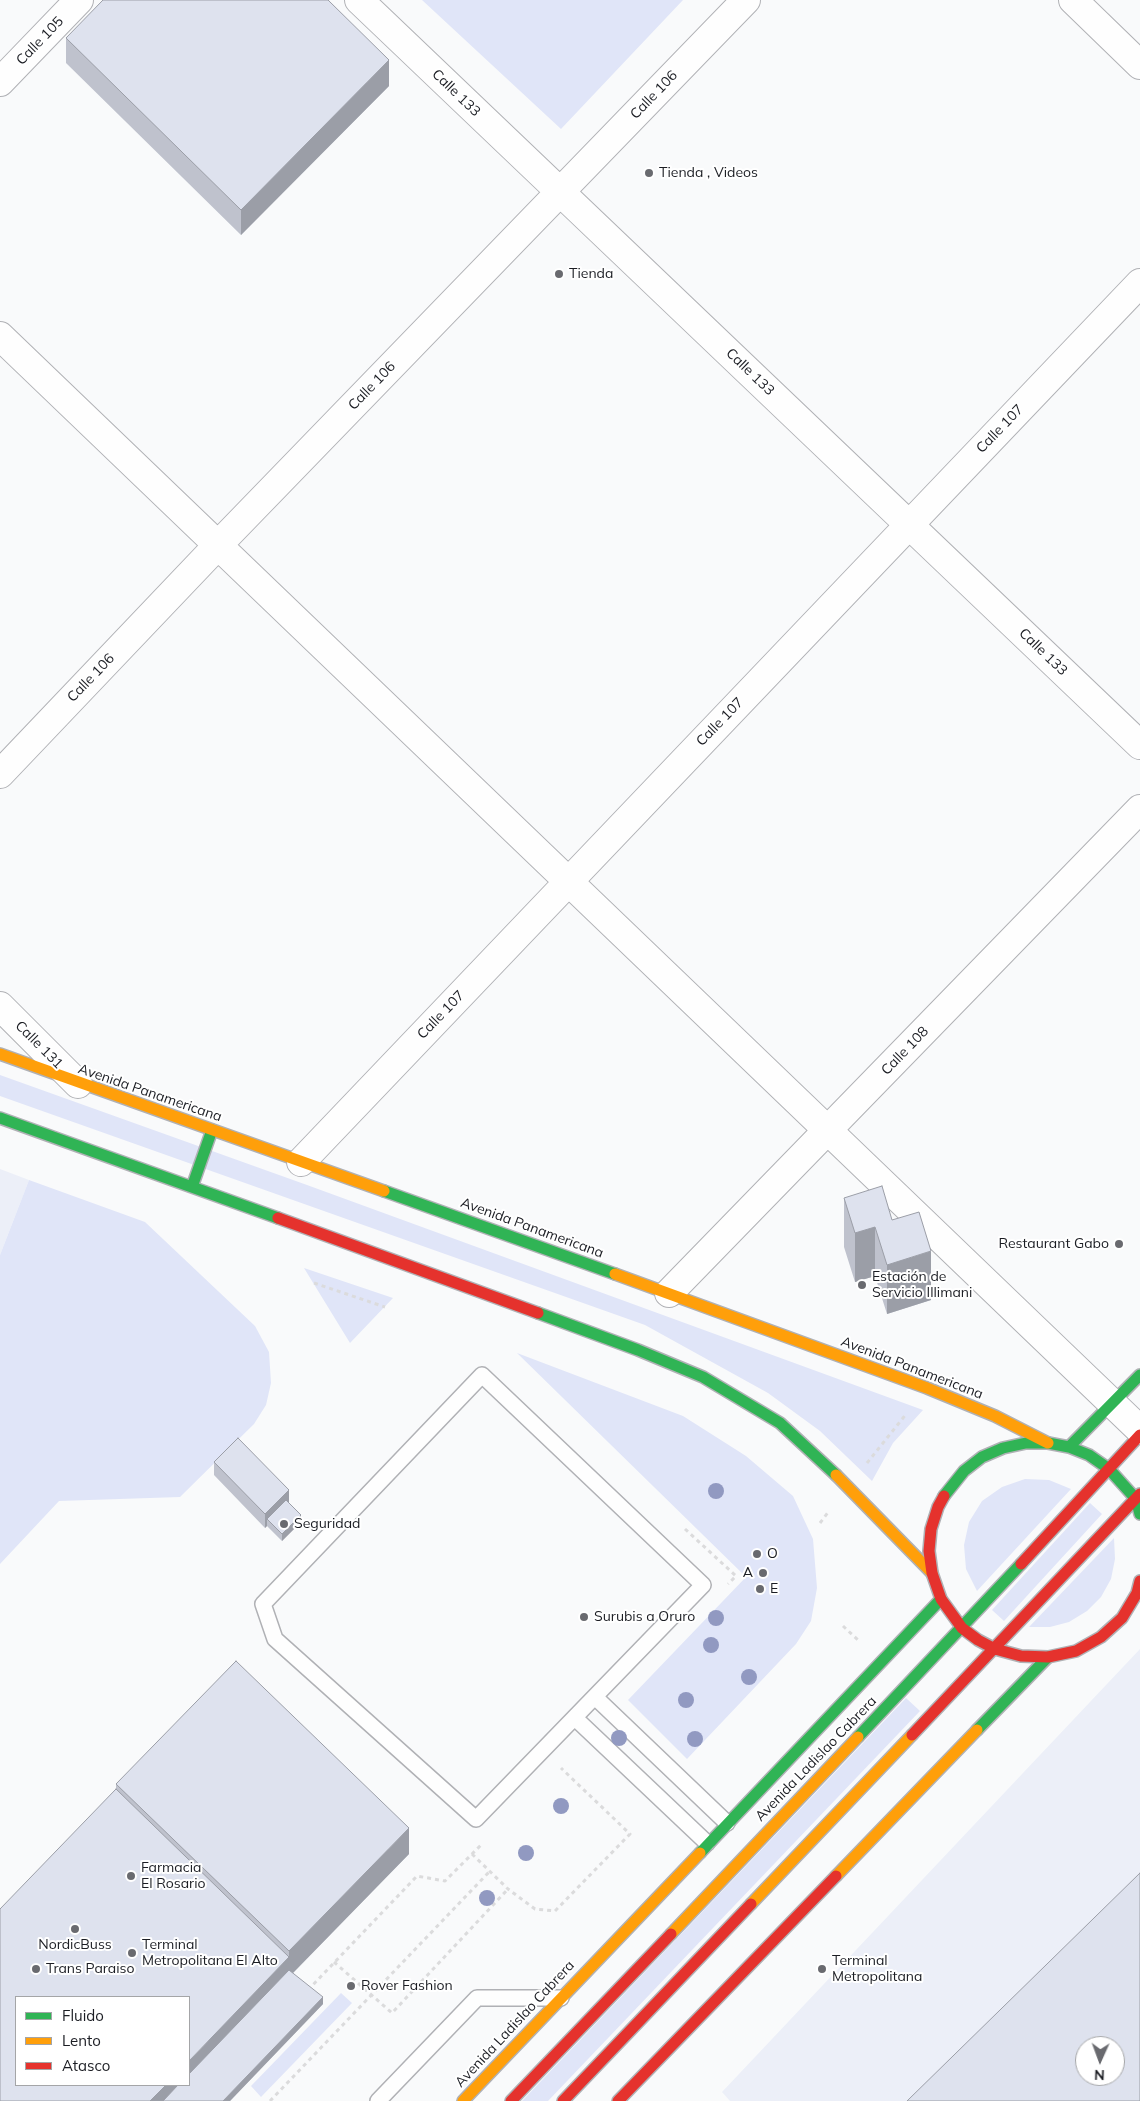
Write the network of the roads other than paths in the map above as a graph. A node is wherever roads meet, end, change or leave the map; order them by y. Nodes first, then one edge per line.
1 (79, 0) edge
2 (359, 0) edge
3 (746, 0) edge
4 (1073, 0) edge
5 (1140, 65) edge
6 (0, 82) edge
7 (560, 192) junction
8 (1140, 283) edge
9 (0, 336) edge
10 (909, 524) junction
11 (218, 545) junction
12 (1140, 745) edge
13 (0, 774) edge
14 (1140, 809) edge
15 (568, 882) junction
16 (0, 1006) edge
17 (0, 1054) edge
18 (78, 1084) junction
19 (0, 1118) edge
20 (212, 1130) junction
21 (827, 1131) junction
22 (301, 1162) junction
23 (192, 1187) junction
24 (669, 1293) junction
25 (1140, 1375) edge
26 (1112, 1404) junction
27 (1140, 1430) edge
28 (1140, 1435) edge
29 (1048, 1443) junction
30 (1069, 1447) junction
31 (1109, 1469) junction
32 (1138, 1496) edge
33 (1140, 1514) edge
34 (932, 1573) junction
35 (1140, 1581) edge
36 (941, 1599) junction
37 (962, 1628) junction
38 (995, 1649) junction
39 (1048, 1657) junction
40 (595, 1697) junction
41 (575, 1718) junction
42 (727, 1823) junction
43 (707, 1843) junction
44 (560, 1998) junction
45 (626, 2098) edge
46 (378, 2101) edge
47 (463, 2101) edge
48 (511, 2101) edge
49 (563, 2101) edge

1 - 6 street, Calle 105
2 - 7 street, Calle 133
3 - 7 street, Calle 106
4 - 5 street
7 - 10 street, Calle 133
7 - 11 street, Calle 106
8 - 10 street, Calle 107
9 - 11 street
10 - 12 street, Calle 133
10 - 15 street, Calle 107
11 - 13 street, Calle 106
11 - 15 street
14 - 21 street, Calle 108
15 - 21 street
15 - 22 street, Calle 107
16 - 18 street, Calle 131
17 - 18 main road, Avenida Panamericana
18 - 20 main road, Avenida Panamericana
19 - 23 main road
20 - 22 main road, Avenida Panamericana
20 - 23 main road
21 - 24 street, Calle 108
21 - 26 street
22 - 24 main road, Avenida Panamericana
23 - 34 main road
24 - 29 main road, Avenida Panamericana
25 - 26 main road
26 - 27 street
26 - 30 main road
28 - 31 main road, Avenida Ladislao Cabrera
29 - 30 main road
29 - 34 main road
30 - 31 main road
31 - 32 main road
31 - 37 main road, Avenida Ladislao Cabrera
32 - 33 main road
32 - 38 main road
34 - 36 main road
35 - 39 main road
36 - 37 main road
36 - 42 main road, Avenida Ladislao Cabrera
37 - 38 main road
37 - 48 main road, Avenida Ladislao Cabrera
38 - 39 main road
38 - 49 main road
39 - 45 main road
40 - 41 lane
40 - 41 lane
40 - 42 lane
41 - 43 lane
42 - 43 main road, Avenida Ladislao Cabrera
43 - 44 main road, Avenida Ladislao Cabrera
44 - 46 lane
44 - 47 main road, Avenida Ladislao Cabrera

